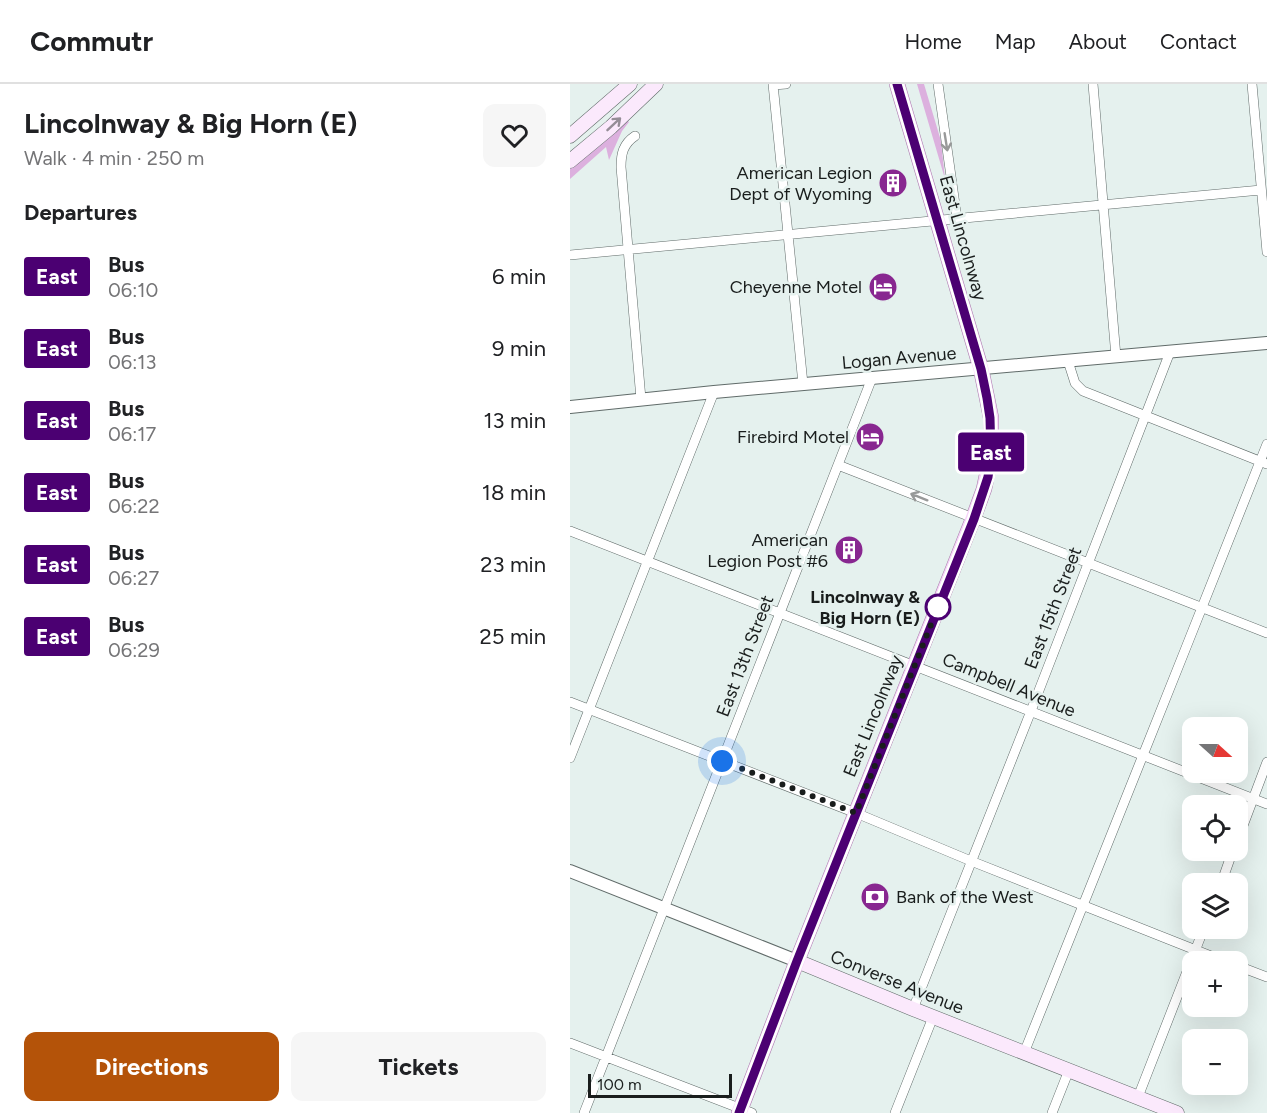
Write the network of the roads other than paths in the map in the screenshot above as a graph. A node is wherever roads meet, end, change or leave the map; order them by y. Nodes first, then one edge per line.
1 (630, 84) edge
2 (656, 84) edge
3 (786, 84) edge
4 (897, 84) edge
5 (938, 84) edge
6 (1093, 84) edge
7 (1252, 84) edge
8 (773, 85) edge
9 (570, 136) edge
10 (635, 136) dead end
11 (570, 161) edge
12 (1262, 190) junction
13 (1104, 206) junction
14 (957, 219) junction
15 (938, 220) junction
16 (787, 235) junction
17 (627, 250) junction
18 (1267, 252) edge
19 (570, 255) edge
20 (1267, 343) edge
21 (1170, 352) junction
22 (1116, 357) junction
23 (1068, 361) junction
24 (981, 369) junction
25 (872, 378) junction
26 (803, 384) junction
27 (714, 392) junction
28 (641, 399) junction
29 (570, 407) edge
30 (1144, 415) junction
31 (1267, 444) edge
32 (1264, 463) edge
33 (838, 465) junction
34 (974, 519) junction
35 (570, 531) edge
36 (647, 561) junction
37 (1088, 563) junction
38 (1201, 608) junction
39 (780, 613) junction
40 (1267, 633) edge
41 (915, 665) junction
42 (570, 702) edge
43 (589, 709) junction
44 (1031, 711) junction
45 (1144, 756) junction
46 (570, 758) edge
47 (722, 761) junction
48 (1267, 762) edge
49 (1253, 799) junction
50 (1267, 804) edge
51 (1248, 812) edge
52 (856, 813) junction
53 (971, 861) junction
54 (570, 871) edge
55 (1084, 904) junction
56 (664, 908) junction
57 (1200, 939) edge
58 (1196, 950) junction
59 (797, 961) junction
60 (1248, 970) edge
61 (1267, 978) edge
62 (913, 1010) junction
63 (933, 1017) junction
64 (570, 1043) edge
65 (1024, 1053) junction
66 (606, 1057) junction
67 (1069, 1070) junction
68 (1138, 1097) junction
69 (744, 1112) edge
70 (584, 1113) edge
71 (895, 1113) edge
72 (1052, 1113) edge
73 (1177, 1113) edge

1 - 9 main road
11 -> 2 main road
3 - 8 street
4 - 15 main road, East Lincolnway
5 -> 14 street
6 - 13 street
7 - 12 street
8 - 16 street
10 - 17 street
12 - 13 street
12 - 18 street
13 - 14 street
13 - 22 street
14 - 15 street
15 - 16 street
15 - 24 main road, East Lincolnway
16 - 17 street
16 - 26 street
17 - 19 street
17 - 28 street
20 - 21 street, Logan Avenue
21 - 22 street, Logan Avenue
21 - 30 street, East 15th Street
22 - 23 street, Logan Avenue
23 - 24 street, Logan Avenue
23 - 30 street
24 - 25 street, Logan Avenue
24 - 34 main road, East Lincolnway
25 - 26 street, Logan Avenue
25 - 33 street, East 13th Street
26 - 27 street, Logan Avenue
27 - 28 street, Logan Avenue
27 - 36 street
28 - 29 street, Logan Avenue
30 - 32 street
30 - 37 street, East 15th Street
31 - 32 street
32 - 38 street
34 -> 33 street
33 - 39 street, East 13th Street
34 - 37 street
34 - 41 main road, East Lincolnway
35 - 36 street, Campbell Avenue
36 - 39 street, Campbell Avenue
36 - 43 street
37 - 38 street
37 - 44 street, East 15th Street
38 - 40 street
38 - 45 street
39 - 41 street, Campbell Avenue
39 - 47 street, East 13th Street
41 - 44 street, Campbell Avenue
41 - 52 main road, East Lincolnway
42 - 43 street
43 - 46 street
43 - 47 street
44 - 45 street, Campbell Avenue
44 - 53 street, East 15th Street
45 - 49 street, Campbell Avenue
45 - 55 street
47 - 52 street
47 - 56 street, East 13th Street
48 - 49 street
49 - 50 street, Campbell Avenue
49 - 51 street
52 - 53 street
52 - 59 main road, East Lincolnway
53 - 55 street
53 - 62 street, East 15th Street
54 - 56 street, Converse Avenue
55 - 58 street
55 - 65 street
56 - 59 street, Converse Avenue
56 - 66 street, East 13th Street
57 - 58 street
58 - 68 street
59 - 62 main road, Converse Avenue
59 - 69 main road, East Lincolnway
60 - 61 street
62 - 63 main road, Converse Avenue
63 - 65 main road, Converse Avenue
63 - 71 street
64 - 66 street
65 - 67 main road, Converse Avenue
66 - 69 street
66 - 70 street, East 13th Street
67 - 68 main road, Converse Avenue
67 - 72 street
68 - 73 main road, Converse Avenue

